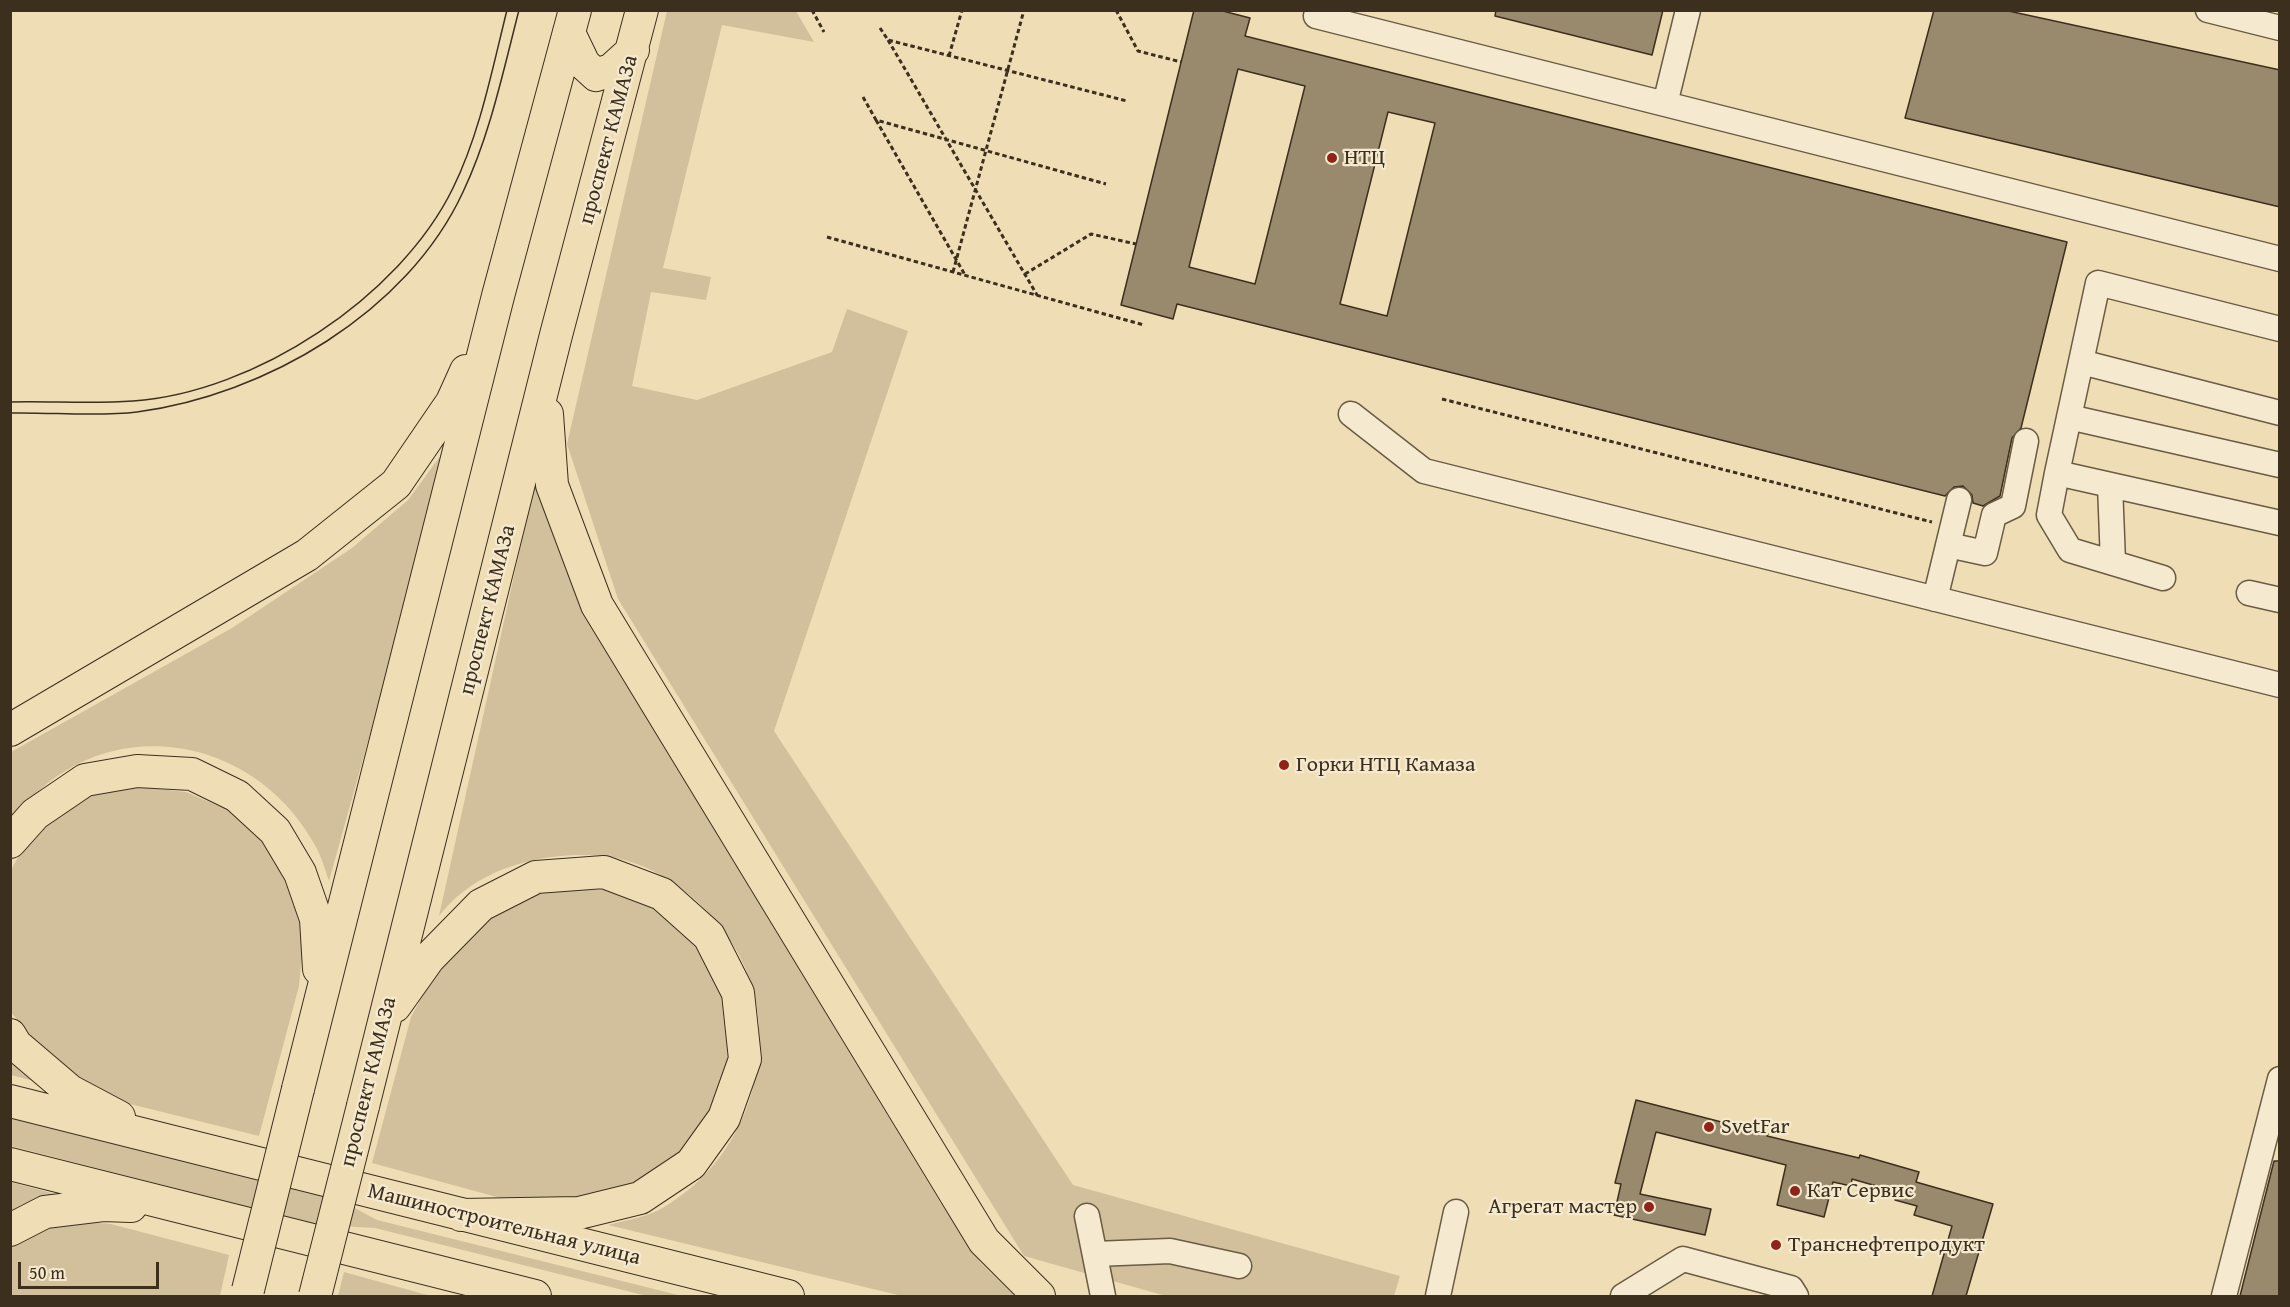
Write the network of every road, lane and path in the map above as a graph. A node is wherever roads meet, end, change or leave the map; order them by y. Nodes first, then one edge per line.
1 (642, 10) edge
2 (812, 10) edge
3 (962, 10) edge
4 (1024, 10) edge
5 (1116, 10) edge
6 (1318, 10) edge
7 (1688, 10) edge
8 (2208, 10) edge
9 (572, 22) edge
10 (880, 28) dead end
11 (2280, 28) edge
12 (824, 32) dead end
13 (888, 40) junction
14 (633, 50) junction
15 (949, 56) junction
16 (1181, 62) dead end
17 (1008, 70) junction
18 (863, 97) dead end
19 (1127, 101) dead end
20 (1665, 104) junction
21 (876, 120) junction
22 (946, 140) junction
23 (987, 150) junction
24 (1106, 184) dead end
25 (976, 190) junction
26 (827, 237) dead end
27 (1136, 244) dead end
28 (2280, 259) edge
29 (957, 260) junction
30 (953, 272) junction
31 (1025, 274) junction
32 (966, 275) junction
33 (498, 296) junction
34 (1038, 296) junction
35 (1144, 325) dead end
36 (2280, 329) edge
37 (556, 335) junction
38 (2081, 362) junction
39 (1442, 399) dead end
40 (2280, 413) edge
41 (1351, 414) dead end
42 (2069, 417) junction
43 (2026, 441) dead end
44 (2280, 465) edge
45 (2057, 473) junction
46 (2110, 485) junction
47 (1959, 500) dead end
48 (2280, 523) edge
49 (1950, 536) junction
50 (2113, 562) junction
51 (2163, 578) dead end
52 (2249, 593) dead end
53 (1935, 599) junction
54 (2280, 600) edge
55 (2280, 685) edge
56 (10, 730) edge
57 (10, 842) edge
58 (321, 998) junction
59 (385, 1018) junction
60 (10, 1035) edge
61 (2280, 1080) edge
62 (10, 1101) edge
63 (162, 1140) junction
64 (10, 1164) edge
65 (175, 1206) junction
66 (1456, 1212) dead end
67 (461, 1215) junction
68 (1087, 1216) dead end
69 (10, 1230) edge
70 (1095, 1254) junction
71 (1239, 1266) dead end
72 (444, 1274) junction
73 (247, 1293) edge
74 (315, 1296) edge
75 (486, 1296) edge
76 (535, 1296) edge
77 (788, 1296) edge
78 (1039, 1296) edge
79 (1103, 1296) edge
80 (1438, 1296) edge
81 (1623, 1296) edge
82 (1796, 1296) edge
83 (2224, 1296) edge

1 - 14 main road, проспект КАМАЗа
2 - 12 path
3 - 15 path
4 - 17 path
5 - 16 path
6 - 20 lane
7 - 20 lane
8 - 11 lane
9 - 14 main road
9 - 33 main road
10 - 13 path
13 - 15 path
13 - 22 path
14 - 37 main road, проспект КАМАЗа
15 - 17 path
17 - 19 path
17 - 23 path
18 - 21 path
20 - 28 lane
21 - 22 path
21 - 29 path
22 - 23 path
22 - 25 path
23 - 24 path
23 - 25 path
25 - 29 path
25 - 31 path
26 - 30 path
27 - 31 path
29 - 30 path
29 - 32 path
30 - 32 path
31 - 34 path
32 - 34 path
33 - 56 main road
33 - 58 main road
34 - 35 path
36 - 38 lane
37 - 59 main road, проспект КАМАЗа
37 - 78 main road
38 - 40 lane
38 - 42 lane
39 - 49 path
41 - 53 lane
42 - 44 lane
42 - 45 lane
43 - 49 lane
45 - 46 lane
45 - 50 lane
46 - 48 lane
46 - 50 lane
47 - 49 lane
49 - 53 lane
50 - 51 lane
52 - 54 lane
53 - 55 lane
57 - 58 main road
58 - 73 main road, bridge
59 - 67 main road
59 - 74 main road, проспект КАМАЗа, bridge
60 - 63 main road
61 - 83 lane
62 - 63 main road, Машиностроительная улица
63 - 67 main road, Машиностроительная улица
64 - 65 main road
65 - 69 main road
65 - 72 main road
66 - 80 lane
67 - 77 main road, Машиностроительная улица
68 - 70 lane
70 - 71 lane
70 - 79 lane
72 - 75 main road
72 - 76 main road
81 - 82 lane

